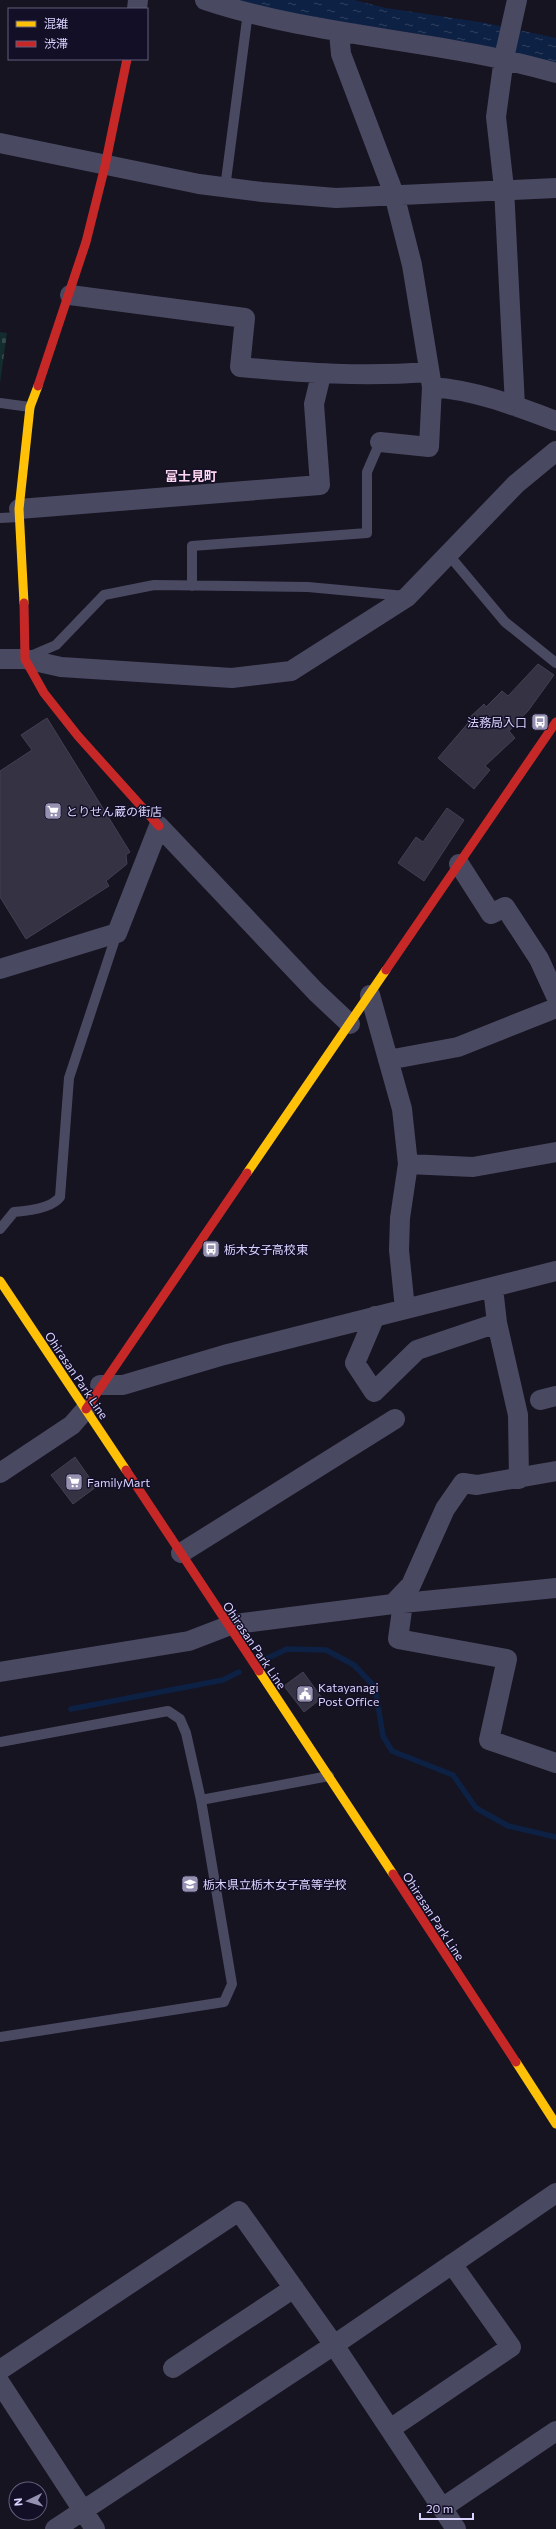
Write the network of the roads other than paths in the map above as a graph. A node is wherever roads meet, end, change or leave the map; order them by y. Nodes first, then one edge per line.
1 (205, 0) edge
2 (517, 0) edge
3 (248, 12) junction
4 (339, 32) junction
5 (505, 55) junction
6 (126, 60) edge
7 (556, 72) edge
8 (0, 143) edge
9 (105, 166) junction
10 (225, 188) junction
11 (504, 188) junction
12 (556, 188) edge
13 (394, 194) junction
14 (70, 295) junction
15 (322, 375) junction
16 (431, 379) junction
17 (0, 403) edge
18 (515, 406) junction
19 (30, 407) junction
20 (556, 421) edge
21 (380, 442) joint
22 (556, 452) edge
23 (19, 513) junction
24 (0, 518) edge
25 (448, 554) junction
26 (192, 586) junction
27 (407, 596) junction
28 (25, 658) junction
29 (0, 659) edge
30 (556, 663) edge
31 (556, 722) edge
32 (159, 826) junction
33 (459, 864) junction
34 (117, 933) junction
35 (0, 969) edge
36 (370, 995) junction
37 (556, 996) edge
38 (556, 1008) edge
39 (350, 1024) junction
40 (388, 1060) junction
41 (556, 1152) edge
42 (408, 1164) junction
43 (0, 1229) edge
44 (556, 1271) edge
45 (0, 1281) edge
46 (493, 1288) junction
47 (405, 1309) junction
48 (375, 1316) junction
49 (497, 1323) junction
50 (100, 1385) junction
51 (86, 1409) junction
52 (395, 1419) dead end
53 (556, 1471) edge
54 (0, 1473) edge
55 (519, 1479) junction
56 (181, 1553) junction
57 (556, 1588) edge
58 (398, 1604) junction
59 (228, 1626) junction
60 (0, 1672) edge
61 (0, 1742) edge
62 (556, 1763) edge
63 (329, 1776) junction
64 (201, 1800) junction
65 (0, 2037) edge
66 (556, 2124) edge
67 (556, 2193) edge
68 (452, 2264) junction
69 (294, 2288) junction
70 (334, 2345) junction
71 (173, 2368) dead end
72 (0, 2370) edge
73 (0, 2383) edge
74 (390, 2428) junction
75 (556, 2431) edge
76 (442, 2508) junction
77 (82, 2510) junction
78 (55, 2529) edge
79 (95, 2529) edge
80 (456, 2529) edge

1 - 3 street
2 - 5 street
3 - 4 street
3 - 10 lane
4 - 5 street
4 - 13 street
5 - 7 street
5 - 11 street
6 - 9 street
8 - 9 street
9 - 10 street
9 - 14 street
10 - 13 street
11 - 12 street
11 - 13 street
11 - 18 street
13 - 16 street
14 - 15 street
14 - 19 street
15 - 16 street
15 - 23 street
16 - 18 street
16 - 21 street
17 - 19 lane
18 - 20 street
19 - 23 street
21 - 26 lane
22 - 25 street
23 - 24 lane
23 - 28 street
25 - 27 street
25 - 30 lane
26 - 27 lane
26 - 28 lane
27 - 28 street
28 - 29 street
28 - 32 street
31 - 33 street
32 - 34 street
32 - 39 street
33 - 36 street
33 - 37 street
34 - 35 street
34 - 43 lane
36 - 39 street
36 - 40 street
38 - 40 street
39 - 50 street
40 - 42 street
41 - 42 street
42 - 47 street
44 - 46 street
45 - 51 street, Ohirasan Park Line
46 - 47 street
46 - 49 street
47 - 48 street
48 - 49 street
48 - 50 street
49 - 55 street
50 - 51 street
51 - 54 street
51 - 56 street, Ohirasan Park Line
52 - 56 street
53 - 55 street
55 - 58 street
56 - 59 street, Ohirasan Park Line
57 - 58 street
58 - 59 street
58 - 62 street
59 - 60 street
59 - 63 street, Ohirasan Park Line
61 - 64 lane
63 - 64 lane
63 - 66 street, Ohirasan Park Line
64 - 65 lane
67 - 68 street
68 - 70 street
68 - 74 street
69 - 70 street
69 - 71 street
69 - 72 street
70 - 74 street
70 - 77 street
73 - 77 street
74 - 76 street
75 - 76 street
76 - 80 street
77 - 78 street
77 - 79 street

